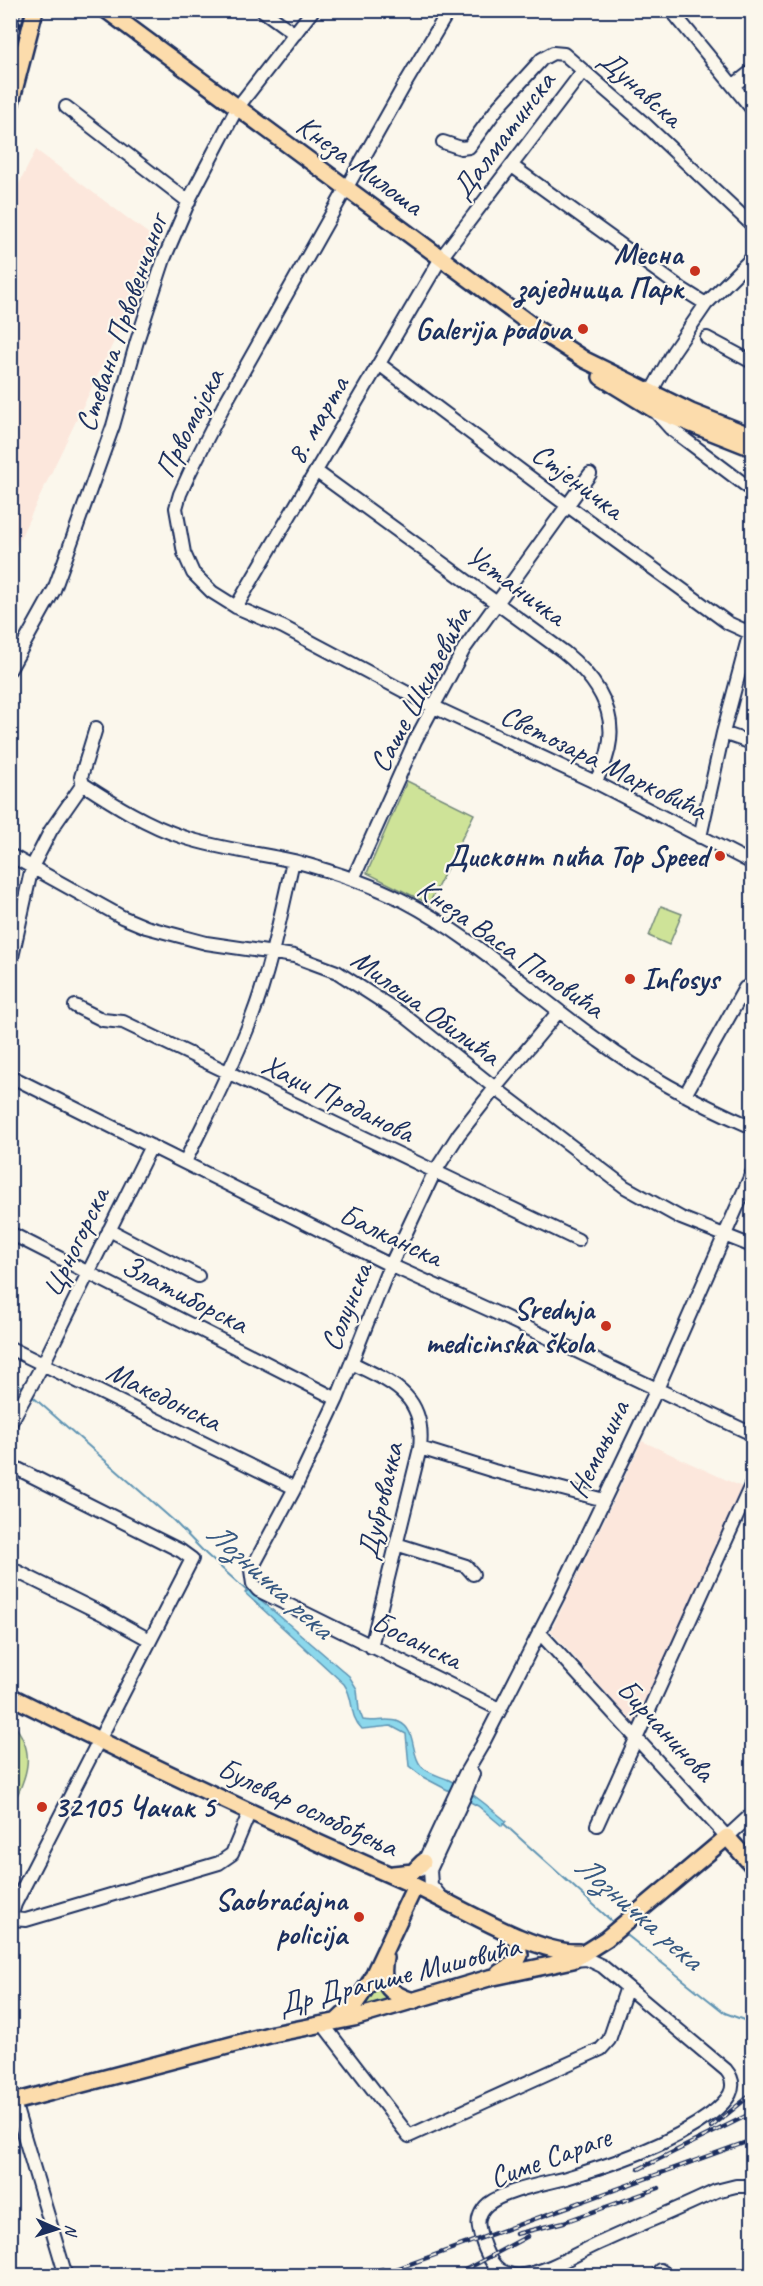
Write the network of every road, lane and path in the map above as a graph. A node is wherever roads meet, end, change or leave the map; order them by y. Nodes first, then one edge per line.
1 (35, 10) edge
2 (106, 10) edge
3 (262, 10) edge
4 (313, 10) edge
5 (449, 10) edge
6 (671, 10) edge
7 (295, 34) junction
8 (583, 71) junction
9 (753, 71) edge
10 (734, 85) junction
11 (10, 106) edge
12 (66, 107) dead end
13 (237, 108) junction
14 (753, 109) edge
15 (443, 142) dead end
16 (512, 166) junction
17 (346, 189) junction
18 (189, 202) junction
19 (753, 225) edge
20 (441, 258) junction
21 (753, 258) edge
22 (706, 304) junction
23 (707, 338) dead end
24 (585, 360) junction
25 (753, 362) edge
26 (379, 364) junction
27 (651, 392) junction
28 (653, 410) junction
29 (753, 436) edge
30 (753, 448) edge
31 (317, 471) junction
32 (590, 474) dead end
33 (753, 490) edge
34 (568, 506) junction
35 (496, 602) junction
36 (236, 607) junction
37 (751, 629) edge
38 (10, 669) edge
39 (432, 706) junction
40 (96, 728) dead end
41 (723, 733) junction
42 (753, 743) edge
43 (595, 782) junction
44 (83, 784) junction
45 (700, 837) junction
46 (10, 855) edge
47 (293, 861) junction
48 (753, 863) edge
49 (32, 867) junction
50 (353, 879) junction
51 (272, 953) junction
52 (10, 966) edge
53 (752, 986) edge
54 (75, 1006) dead end
55 (559, 1011) junction
56 (228, 1073) junction
57 (10, 1076) edge
58 (495, 1088) junction
59 (685, 1095) junction
60 (753, 1127) edge
61 (151, 1146) junction
62 (185, 1162) junction
63 (434, 1173) junction
64 (753, 1173) edge
65 (109, 1230) junction
66 (10, 1233) edge
67 (724, 1235) junction
68 (578, 1240) dead end
69 (753, 1246) edge
70 (390, 1264) junction
71 (87, 1272) junction
72 (198, 1276) dead end
73 (10, 1348) edge
74 (352, 1363) junction
75 (43, 1364) junction
76 (657, 1389) junction
77 (337, 1399) junction
78 (10, 1424) edge
79 (753, 1434) edge
80 (420, 1448) junction
81 (10, 1465) edge
82 (753, 1483) edge
83 (295, 1488) junction
84 (604, 1500) junction
85 (396, 1544) junction
86 (10, 1568) edge
87 (472, 1574) dead end
88 (252, 1580) joint
89 (539, 1632) junction
90 (150, 1640) junction
91 (371, 1647) junction
92 (10, 1696) edge
93 (499, 1709) junction
94 (635, 1738) junction
95 (99, 1740) junction
96 (482, 1745) junction
97 (250, 1811) junction
98 (753, 1814) edge
99 (597, 1825) dead end
100 (727, 1837) junction
101 (423, 1862) junction
102 (753, 1865) edge
103 (387, 1874) junction
104 (415, 1886) junction
105 (439, 1898) junction
106 (13, 1903) edge
107 (403, 1913) junction
108 (11, 1920) edge
109 (507, 1931) junction
110 (591, 1949) junction
111 (386, 1951) junction
112 (573, 1960) junction
113 (602, 1966) junction
114 (491, 1977) junction
115 (627, 1987) junction
116 (413, 2001) junction
117 (329, 2022) junction
118 (12, 2102) edge
119 (753, 2186) edge
120 (66, 2276) edge

1 - 11 main road
2 - 13 main road, Кнеза Милоша
3 - 7 street
4 - 7 street, Стевана Првовенчаног
5 - 17 street, Првомајска
6 - 10 street
7 - 13 street, Стевана Првовенчаног
8 - 15 street, Дунавска
8 - 16 street, Далматинска
8 - 19 street, Дунавска
9 - 10 street
10 - 14 street
12 - 18 street
13 - 17 main road, Кнеза Милоша
13 - 18 street, Стевана Првовенчаног
16 - 20 street, Далматинска
16 - 22 street
17 - 20 main road, Кнеза Милоша
17 - 36 street, Првомајска
18 - 38 street, Стевана Првовенчаног
20 - 24 main road, Кнеза Милоша
20 - 26 street, 8. марта
21 - 22 street
22 - 27 street
23 - 25 street
24 - 27 main road, Кнеза Милоша
24 - 28 main road, Кнеза Милоша
26 - 31 street, 8. марта
26 - 34 street, Стјеничка
27 - 28 street
27 - 29 main road, Кнеза Милоша
28 - 30 main road
28 - 33 street, Кнеза Милоша
31 - 35 street, Устаничка
31 - 36 street, 8. марта
32 - 34 street, Саше Шкиљевића
34 - 35 street, Саше Шкиљевића
34 - 37 street, Стјеничка
35 - 39 street, Саше Шкиљевића
35 - 43 street, Устаничка
36 - 39 street, Првомајска
37 - 41 street
39 - 43 street, Светозара Марковића
39 - 50 street, Саше Шкиљевића
40 - 44 street
41 - 42 street
41 - 45 street
43 - 45 street, Светозара Марковића
44 - 47 street, Кнеза Васа Поповића
44 - 49 street
45 - 48 street, Светозара Марковића
46 - 49 street, Милоша Обилића
47 - 50 street, Кнеза Васа Поповића
47 - 51 street
49 - 51 street, Милоша Обилића
49 - 52 street
50 - 55 street, Кнеза Васа Поповића
51 - 56 street
51 - 58 street, Милоша Обилића
53 - 59 street
54 - 56 street, Хаџи Проданова
55 - 58 street, Солунска
55 - 59 street, Кнеза Васа Поповића
56 - 62 street
56 - 63 street, Хаџи Проданова
57 - 61 street, Балканска
58 - 63 street, Солунска
58 - 67 street, Милоша Обилића
59 - 60 street, Кнеза Васа Поповића
61 - 62 street, Балканска
61 - 65 street, Црногорска
62 - 70 street, Балканска
63 - 68 street, Хаџи Проданова
63 - 70 street, Солунска
64 - 67 street, Немањина
65 - 71 street, Црногорска
65 - 72 street
66 - 71 street, Златиборска
67 - 69 street, Милоша Обилића
67 - 76 street, Немањина
70 - 74 street, Солунска
70 - 76 street, Балканска
71 - 75 street, Црногорска
71 - 77 street, Златиборска
73 - 75 street, Македонска
74 - 77 street, Солунска
74 - 80 street, Дубровачка
75 - 78 street, Црногорска
75 - 83 street, Македонска
76 - 79 street, Балканска
76 - 84 street, Немањина
77 - 83 street, Солунска
80 - 84 street
80 - 85 street, Дубровачка
81 - 90 street
82 - 94 street
83 - 88 street, Солунска
84 - 89 street, Немањина
85 - 87 street
85 - 91 street, Дубровачка
86 - 90 street
88 - 91 street, Босанска
89 - 93 street, Немањина
89 - 94 street, Бирчанинова
90 - 95 street
91 - 93 street, Босанска
92 - 95 main road, Булевар ослобођења
93 - 96 street, Немањина
94 - 99 street
94 - 100 street, Бирчанинова
95 - 97 main road, Булевар ослобођења
95 - 106 street
96 - 101 street, Немањина
96 - 105 street, Немањина
97 - 103 main road, Булевар ослобођења
97 - 108 street
98 - 100 street, Др Драгише Мишовића
100 - 102 main road, Бирчанинова
100 - 110 main road, Др Драгише Мишовића
101 - 103 main road
101 - 104 street, Немањина
103 - 104 main road, Булевар ослобођења
103 - 107 main road
104 - 105 main road, Булевар ослобођења
104 - 107 main road, Немањина
105 - 107 main road
105 - 109 main road, Булевар ослобођења
106 - 108 street
107 - 111 main road, Немањина
109 - 110 main road, Булевар ослобођења
109 - 114 main road
110 - 112 main road, Др Драгише Мишовића
110 - 113 street, Симе Сараге
111 - 116 main road
111 - 117 main road, Немањина
112 - 113 street, Симе Сараге
112 - 114 main road, Др Драгише Мишовића
113 - 115 street, Симе Сараге
114 - 116 main road, Др Драгише Мишовића
115 - 117 street
115 - 119 street, Симе Сараге
116 - 117 main road, Др Драгише Мишовића
117 - 118 main road, Др Драгише Мишовића
118 - 120 street, Др Драгише Мишовића

